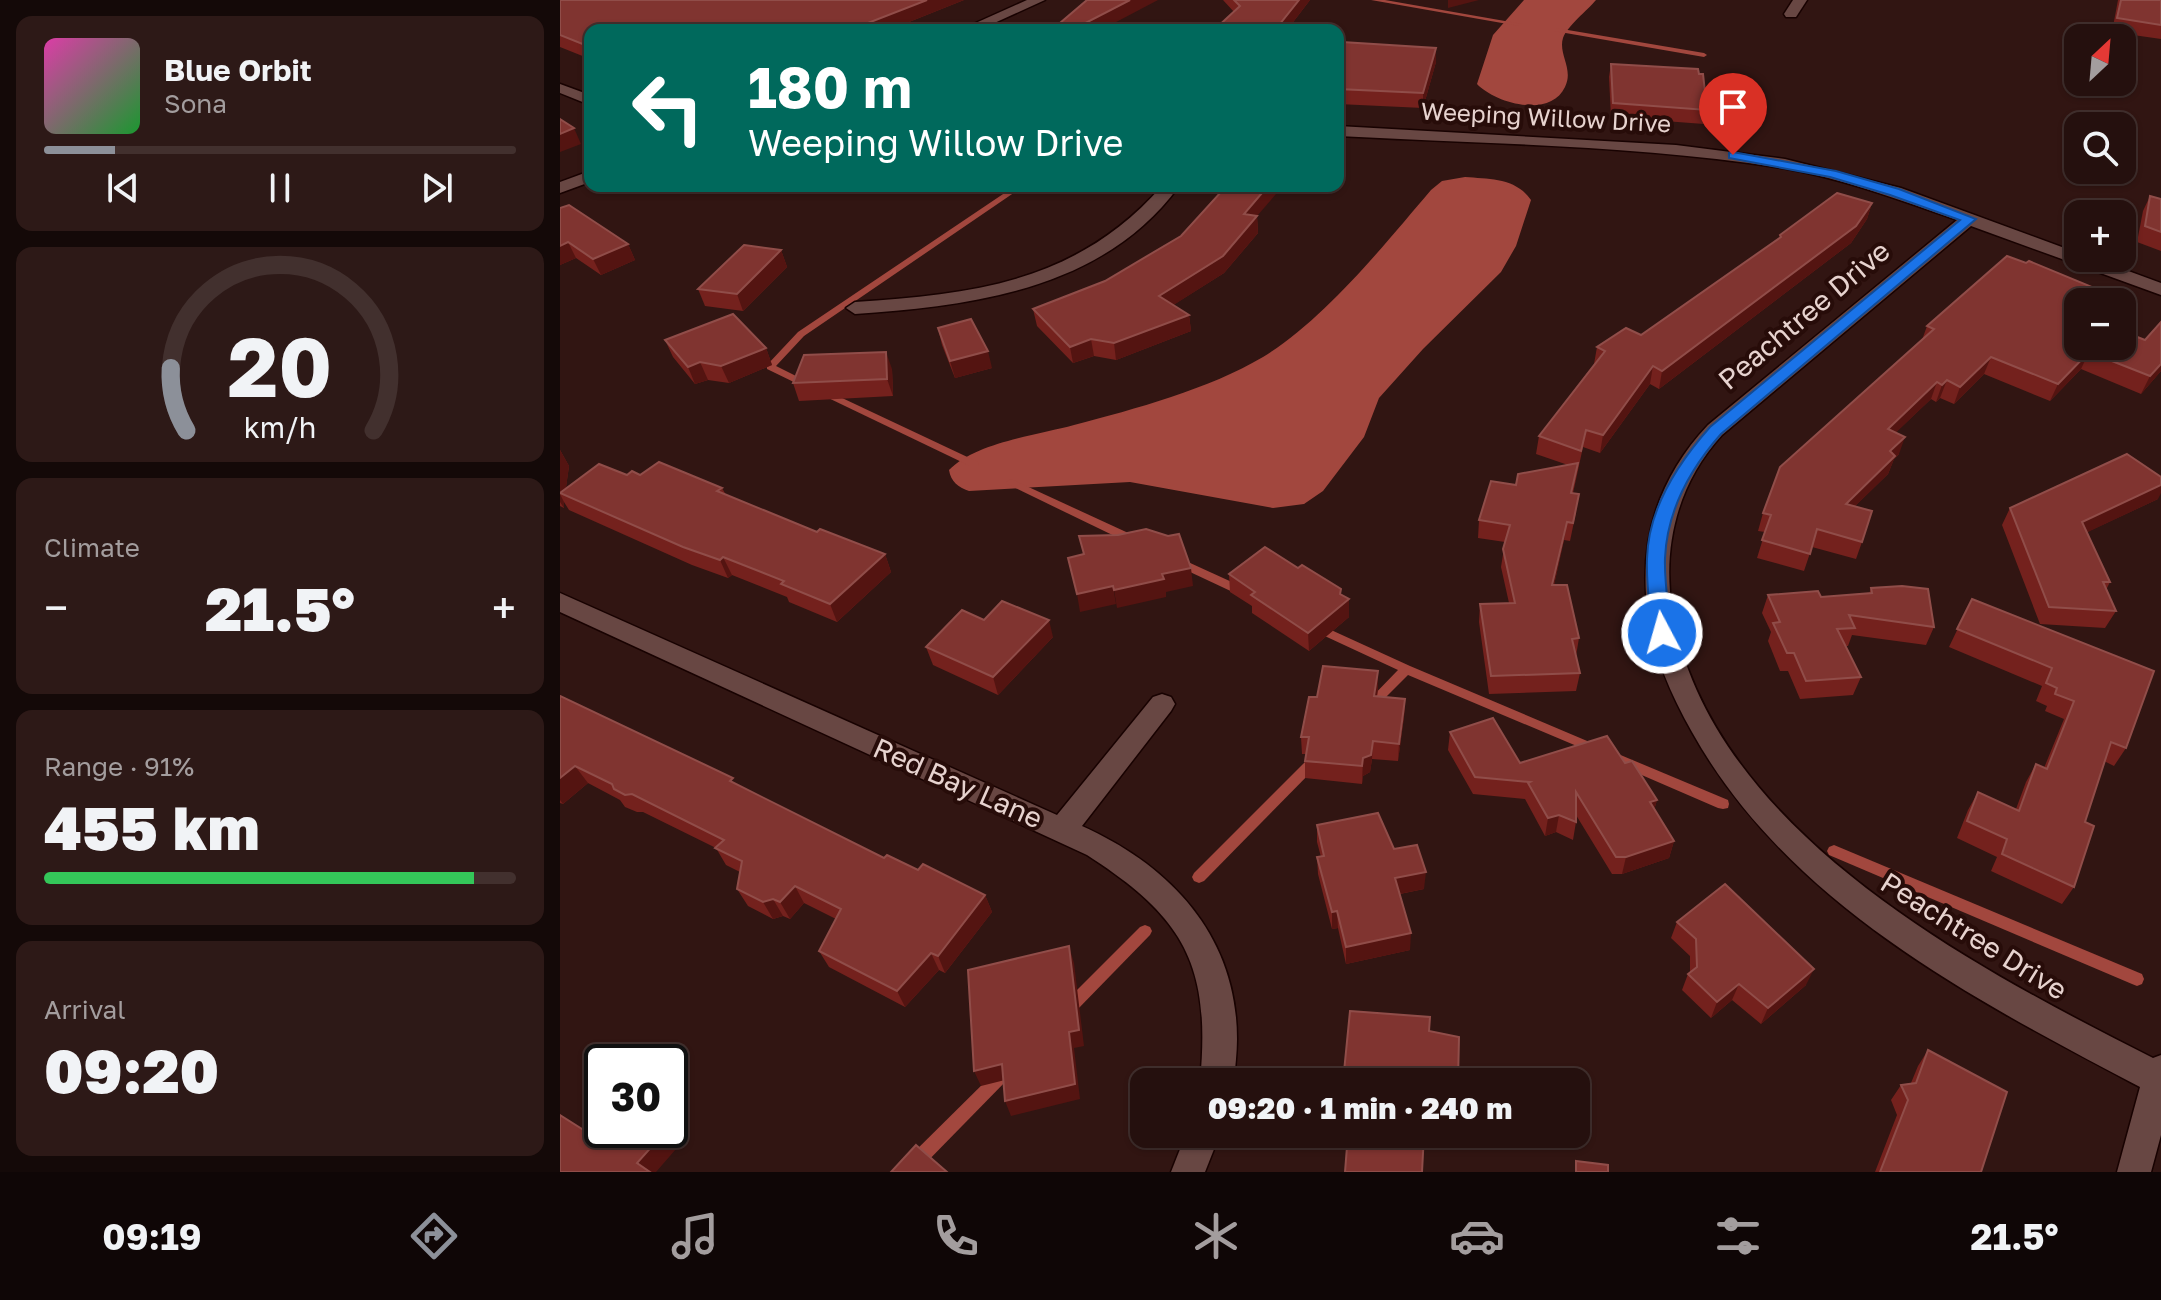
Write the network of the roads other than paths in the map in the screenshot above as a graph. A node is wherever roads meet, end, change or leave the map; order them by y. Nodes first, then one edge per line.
1 (1038, 0) edge
2 (1800, 0) edge
3 (1791, 14) dead end
4 (981, 24) edge
5 (560, 88) edge
6 (584, 98) edge
7 (1344, 131) edge
8 (584, 178) edge
9 (560, 188) edge
10 (1167, 192) edge
11 (1969, 219) junction
12 (2161, 289) edge
13 (855, 308) dead end
14 (560, 602) edge
15 (1162, 704) dead end
16 (1062, 830) junction
17 (1218, 1068) edge
18 (2160, 1077) edge
19 (1197, 1148) edge
20 (1188, 1172) edge
21 (2134, 1172) edge

1 - 4 street
2 - 3 street
5 - 6 street
7 - 11 street, Weeping Willow Drive
8 - 9 street
10 - 13 street
11 - 12 street, Weeping Willow Drive
11 - 18 street, Peachtree Drive
14 - 16 street, Red Bay Lane
15 - 16 street
16 - 17 street, Red Bay Lane
18 - 21 street
19 - 20 street

